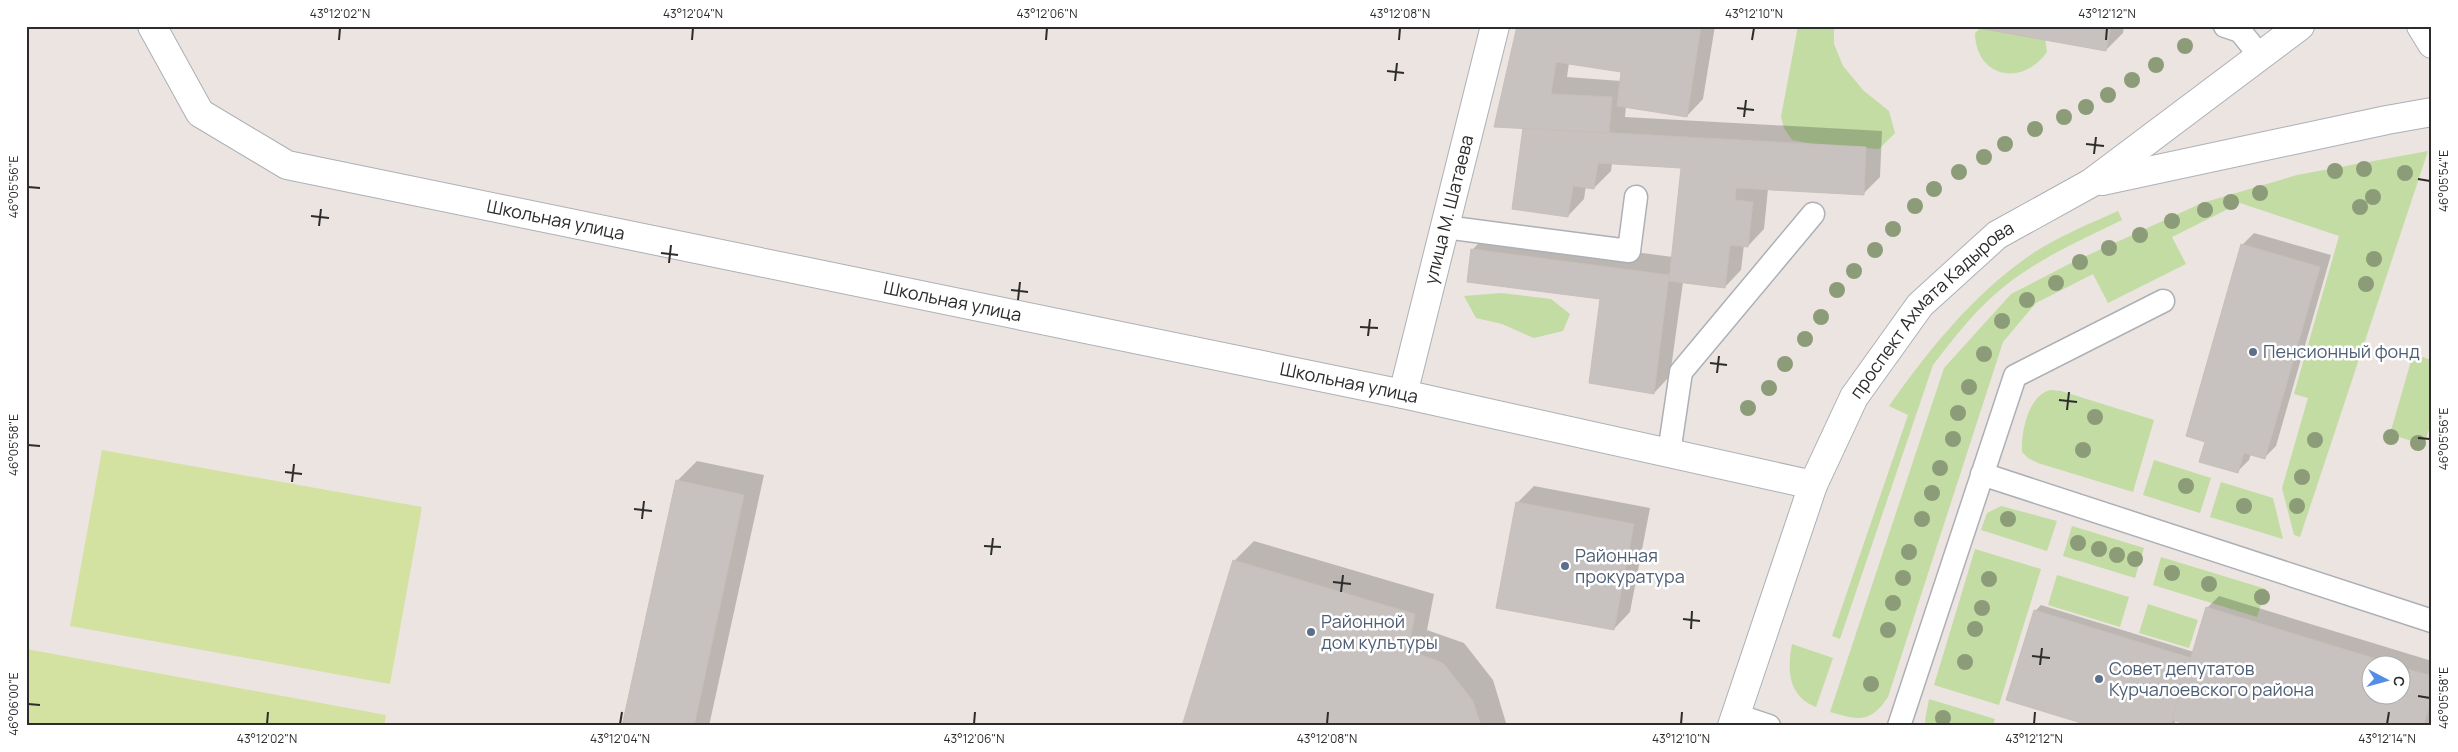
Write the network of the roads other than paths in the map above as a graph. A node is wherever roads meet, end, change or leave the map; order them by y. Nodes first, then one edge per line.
1 (152, 26) edge
2 (1495, 26) edge
3 (2225, 26) edge
4 (2300, 26) edge
5 (2420, 26) edge
6 (2432, 44) edge
7 (2261, 57) junction
8 (2432, 112) edge
9 (2091, 183) junction
10 (1636, 196) dead end
11 (1813, 214) dead end
12 (1445, 227) junction
13 (2164, 301) dead end
14 (1403, 394) junction
15 (1668, 453) junction
16 (1982, 474) junction
17 (1813, 485) junction
18 (2432, 621) edge
19 (1734, 720) edge
20 (1769, 726) edge
21 (1899, 726) edge

1 - 14 main road, Школьная улица
2 - 12 main road, улица М. Шатаева
3 - 7 lane
4 - 7 main road, проспект Ахмата Кадырова
5 - 6 main road
7 - 9 main road, проспект Ахмата Кадырова
8 - 9 main road
9 - 17 main road, проспект Ахмата Кадырова
10 - 12 lane
11 - 15 lane
12 - 14 main road, улица М. Шатаева
13 - 16 lane
14 - 15 main road, Школьная улица
15 - 17 main road, Школьная улица
16 - 18 lane
16 - 21 lane
17 - 19 main road, проспект Ахмата Кадырова
19 - 20 lane

